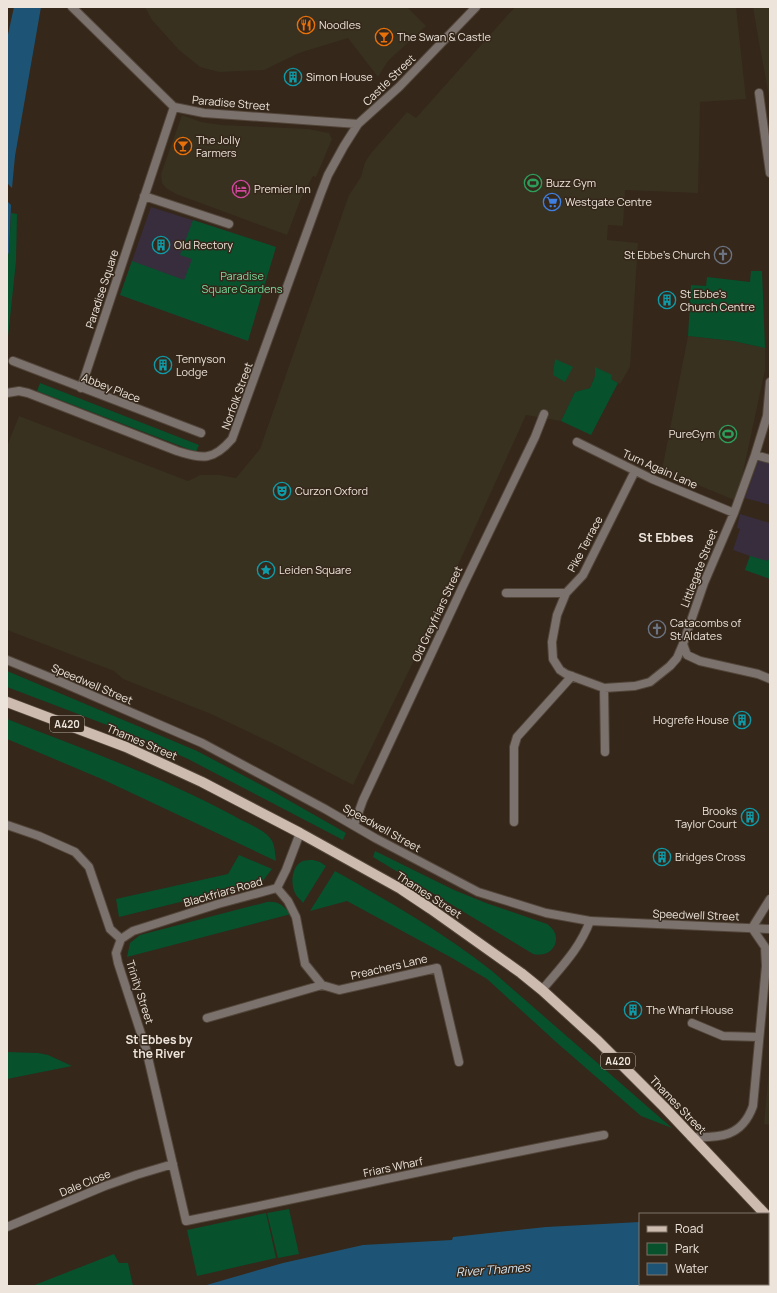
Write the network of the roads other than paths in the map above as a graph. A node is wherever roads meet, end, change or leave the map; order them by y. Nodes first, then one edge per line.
1 (72, 7) edge
2 (476, 7) edge
3 (759, 93) dead end
4 (174, 107) junction
5 (358, 124) junction
6 (770, 173) edge
7 (328, 176) joint
8 (144, 196) junction
9 (229, 224) dead end
10 (13, 361) dead end
11 (770, 382) edge
12 (81, 388) junction
13 (7, 393) edge
14 (544, 414) dead end
15 (201, 433) dead end
16 (577, 442) dead end
17 (755, 455) junction
18 (770, 459) edge
19 (635, 471) junction
20 (734, 513) junction
21 (506, 593) dead end
22 (566, 593) junction
23 (683, 644) junction
24 (7, 660) edge
25 (572, 676) junction
26 (770, 679) edge
27 (604, 688) junction
28 (7, 702) edge
29 (605, 752) dead end
30 (514, 822) dead end
31 (7, 825) edge
32 (354, 825) junction
33 (300, 833) junction
34 (277, 888) junction
35 (770, 898) edge
36 (590, 921) junction
37 (752, 928) junction
38 (770, 929) edge
39 (121, 939) junction
40 (322, 985) junction
41 (542, 990) junction
42 (207, 1018) dead end
43 (692, 1023) dead end
44 (759, 1037) junction
45 (459, 1062) dead end
46 (604, 1135) dead end
47 (691, 1137) junction
48 (173, 1164) junction
49 (764, 1213) edge
50 (186, 1221) joint
51 (7, 1227) edge

1 - 4 street
2 - 5 street, Castle Street
3 - 6 street
4 - 5 street, Paradise Street
4 - 8 street, Paradise Square
5 - 7 street, Castle Street
7 - 13 street, Norfolk Street
8 - 9 street
8 - 12 street, Paradise Square
10 - 12 street, Abbey Place
11 - 17 street, Littlegate Street
12 - 15 street, Abbey Place
14 - 32 street, Old Greyfriars Street
16 - 19 street, Turn Again Lane
17 - 18 street
17 - 20 street, Littlegate Street
19 - 20 street, Turn Again Lane
19 - 22 street, Pike Terrace
20 - 23 street, Littlegate Street
21 - 22 street
22 - 25 street
23 - 26 street
23 - 27 street, Littlegate Street
24 - 32 street, Speedwell Street
25 - 27 street
25 - 30 street
27 - 29 street
28 - 33 main road, Thames Street / A420
31 - 39 street
32 - 36 street, Speedwell Street
33 - 34 street, Blackfriars Road
33 - 41 main road, Thames Street / A420
34 - 39 street, Blackfriars Road
34 - 40 street
35 - 37 street
36 - 37 street, Speedwell Street
36 - 41 street
37 - 38 street, Speedwell Street
37 - 44 street
39 - 48 street, Trinity Street
40 - 42 street, Preachers Lane
40 - 45 street, Preachers Lane
41 - 47 main road, Thames Street / A420
43 - 44 street
44 - 47 street
46 - 50 street, Friars Wharf
47 - 49 main road, Thames Street / A420
48 - 50 street, Trinity Street
48 - 51 street, Dale Close

